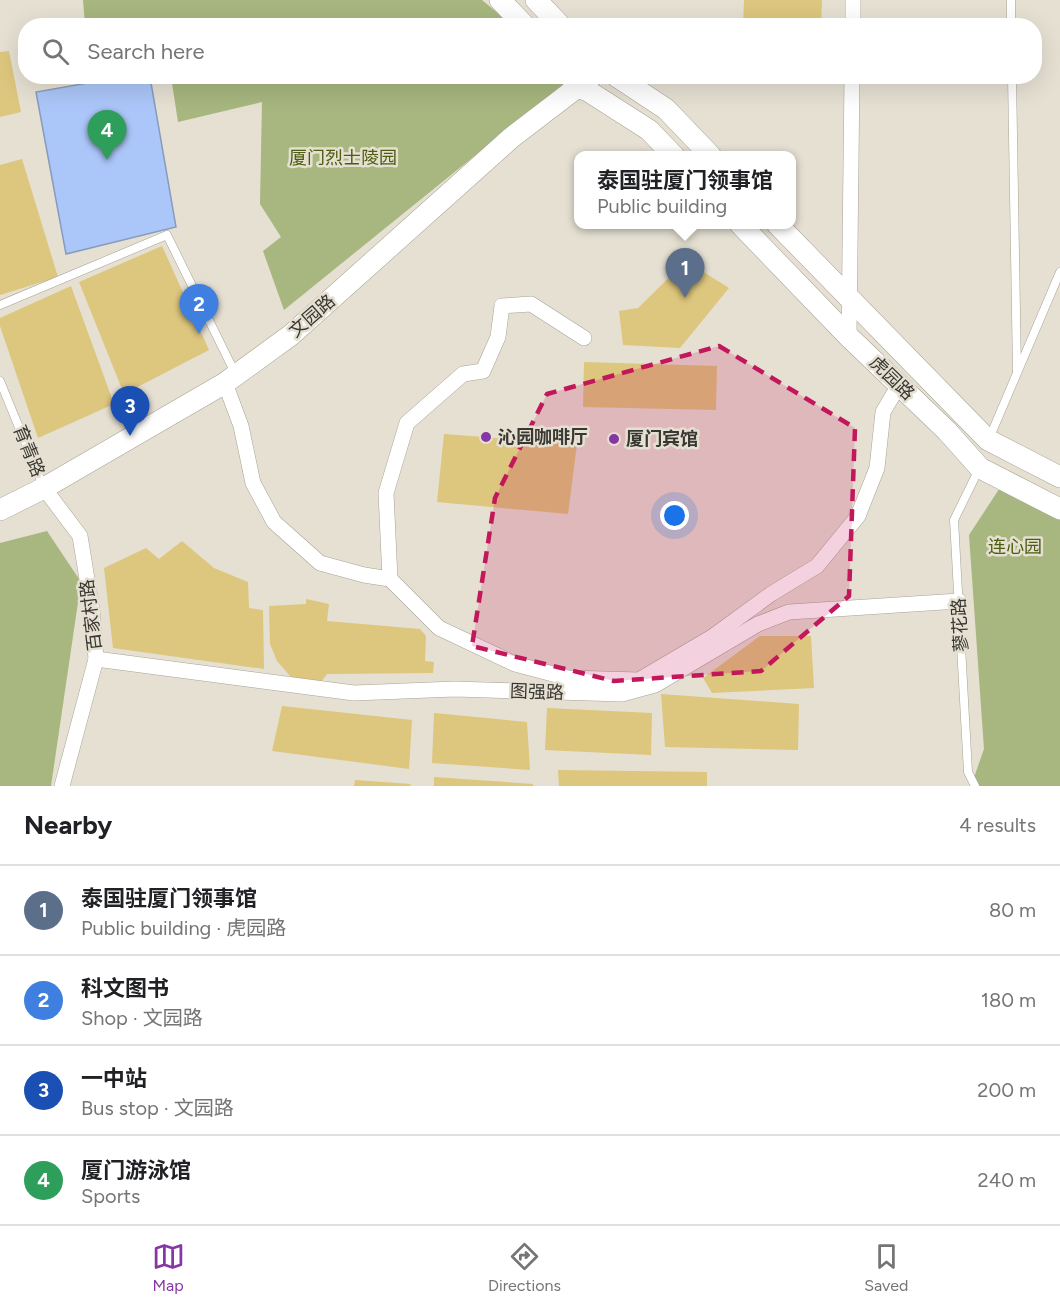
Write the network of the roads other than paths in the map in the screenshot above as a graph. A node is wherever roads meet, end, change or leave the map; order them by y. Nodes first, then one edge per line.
1 (536, 0) edge
2 (853, 0) edge
3 (1011, 0) edge
4 (553, 18) edge
5 (853, 18) edge
6 (1011, 18) edge
7 (575, 84) edge
8 (583, 84) edge
9 (628, 84) edge
10 (852, 84) edge
11 (1012, 84) edge
12 (669, 151) edge
13 (706, 151) edge
14 (744, 229) edge
15 (781, 229) edge
16 (1060, 273) edge
17 (850, 301) junction
18 (0, 305) edge
19 (849, 337) junction
20 (584, 338) dead end
21 (1017, 372) junction
22 (230, 378) junction
23 (0, 381) edge
24 (899, 385) junction
25 (988, 441) junction
26 (980, 468) junction
27 (1060, 477) edge
28 (44, 488) junction
29 (1060, 509) edge
30 (0, 510) edge
31 (390, 579) junction
32 (959, 601) junction
33 (96, 659) junction
34 (62, 786) edge
35 (975, 786) edge

1 - 4 main road
2 - 5 street
3 - 6 lane
7 - 22 main road, 文园路
8 - 12 main road
9 - 13 main road
10 - 17 street
11 - 21 lane
14 - 19 main road, 虎园路
15 - 17 main road, 虎园路
16 - 21 lane
17 - 19 street
17 - 25 main road, 虎园路
18 - 22 lane
19 - 24 main road, 虎园路
20 - 31 street
21 - 25 lane
22 - 28 main road, 文园路
22 - 31 street
23 - 28 lane, 育青路
24 - 26 main road, 虎园路
24 - 31 street
25 - 27 main road, 虎园路
26 - 29 main road, 虎园路
26 - 32 lane, 蓼花路
28 - 30 main road, 文园路
28 - 33 street, 百家村路
32 - 33 street, 图强路
32 - 35 lane, 蓼花路
33 - 34 street, 百家村路

